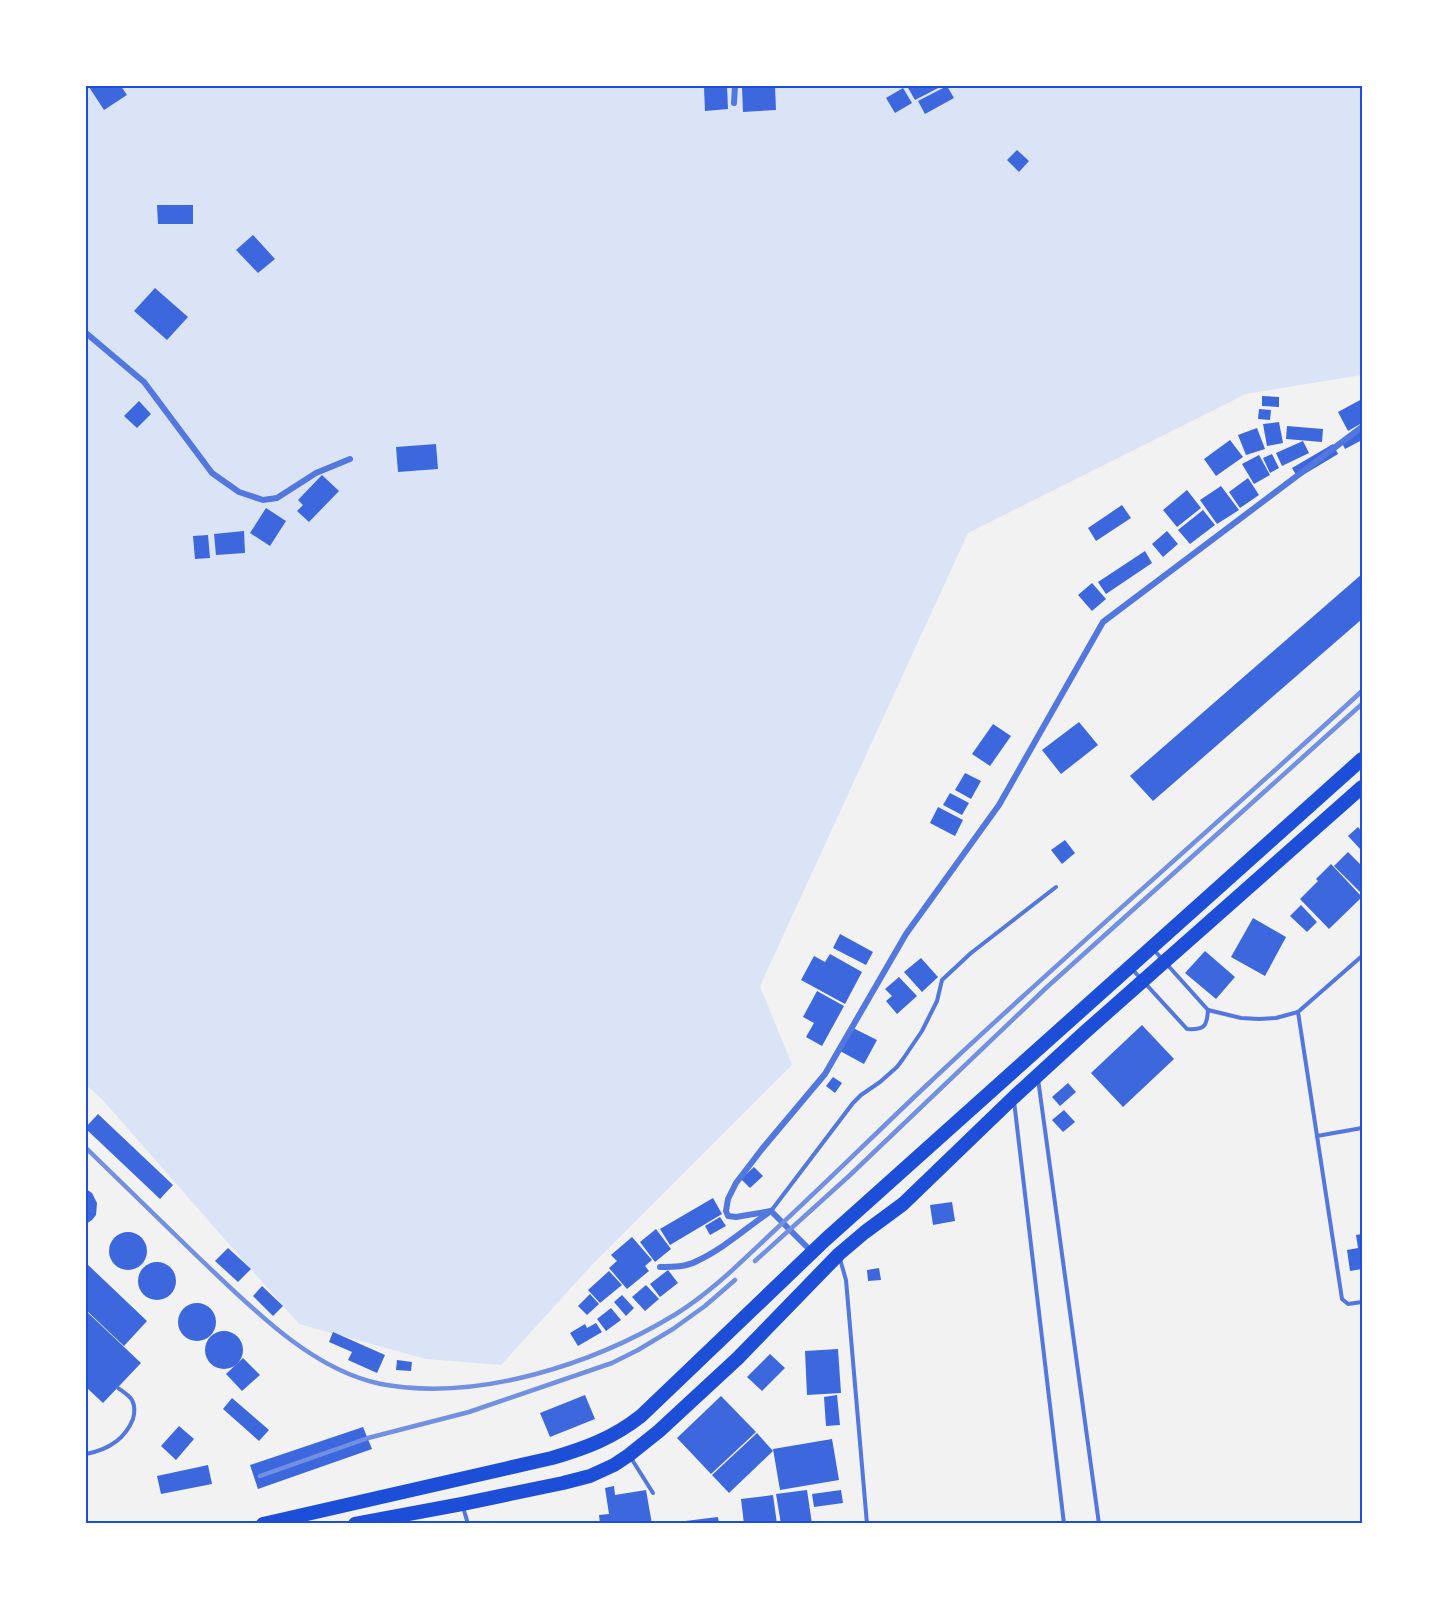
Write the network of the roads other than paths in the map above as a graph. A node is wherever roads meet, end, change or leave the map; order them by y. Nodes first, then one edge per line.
1 (735, 86) edge
2 (734, 103) dead end
3 (86, 333) edge
4 (1362, 427) edge
5 (350, 459) dead end
6 (1362, 759) edge
7 (1362, 787) edge
8 (1056, 887) dead end
9 (1151, 947) junction
10 (1362, 956) edge
11 (1165, 961) junction
12 (1130, 967) junction
13 (1143, 981) junction
14 (1208, 1010) junction
15 (1298, 1012) junction
16 (1038, 1075) junction
17 (1014, 1097) junction
18 (1362, 1128) edge
19 (1317, 1136) junction
20 (771, 1211) junction
21 (825, 1240) junction
22 (813, 1253) junction
23 (838, 1254) junction
24 (660, 1267) dead end
25 (1362, 1302) edge
26 (118, 1388) dead end
27 (86, 1454) edge
28 (629, 1455) junction
29 (652, 1493) dead end
30 (462, 1504) junction
31 (263, 1524) edge
32 (354, 1524) edge
33 (468, 1524) edge
34 (867, 1524) edge
35 (1064, 1524) edge
36 (1099, 1524) edge

1 - 2 street
3 - 5 street
4 - 20 street
6 - 9 highway
7 - 11 highway
8 - 20 lane
9 - 11 lane
9 - 12 highway
10 - 15 lane
11 - 13 highway
11 - 14 lane
12 - 13 lane
12 - 21 highway
13 - 14 lane
13 - 16 highway
14 - 15 lane
15 - 19 lane
16 - 17 highway
16 - 36 lane
17 - 23 highway
17 - 35 lane
18 - 19 lane
19 - 25 lane
20 - 22 street
20 - 24 street
21 - 22 highway
21 - 23 lane
22 - 31 highway
23 - 28 highway
23 - 34 lane
26 - 27 lane
28 - 29 lane
28 - 30 highway
30 - 32 highway
30 - 33 lane

